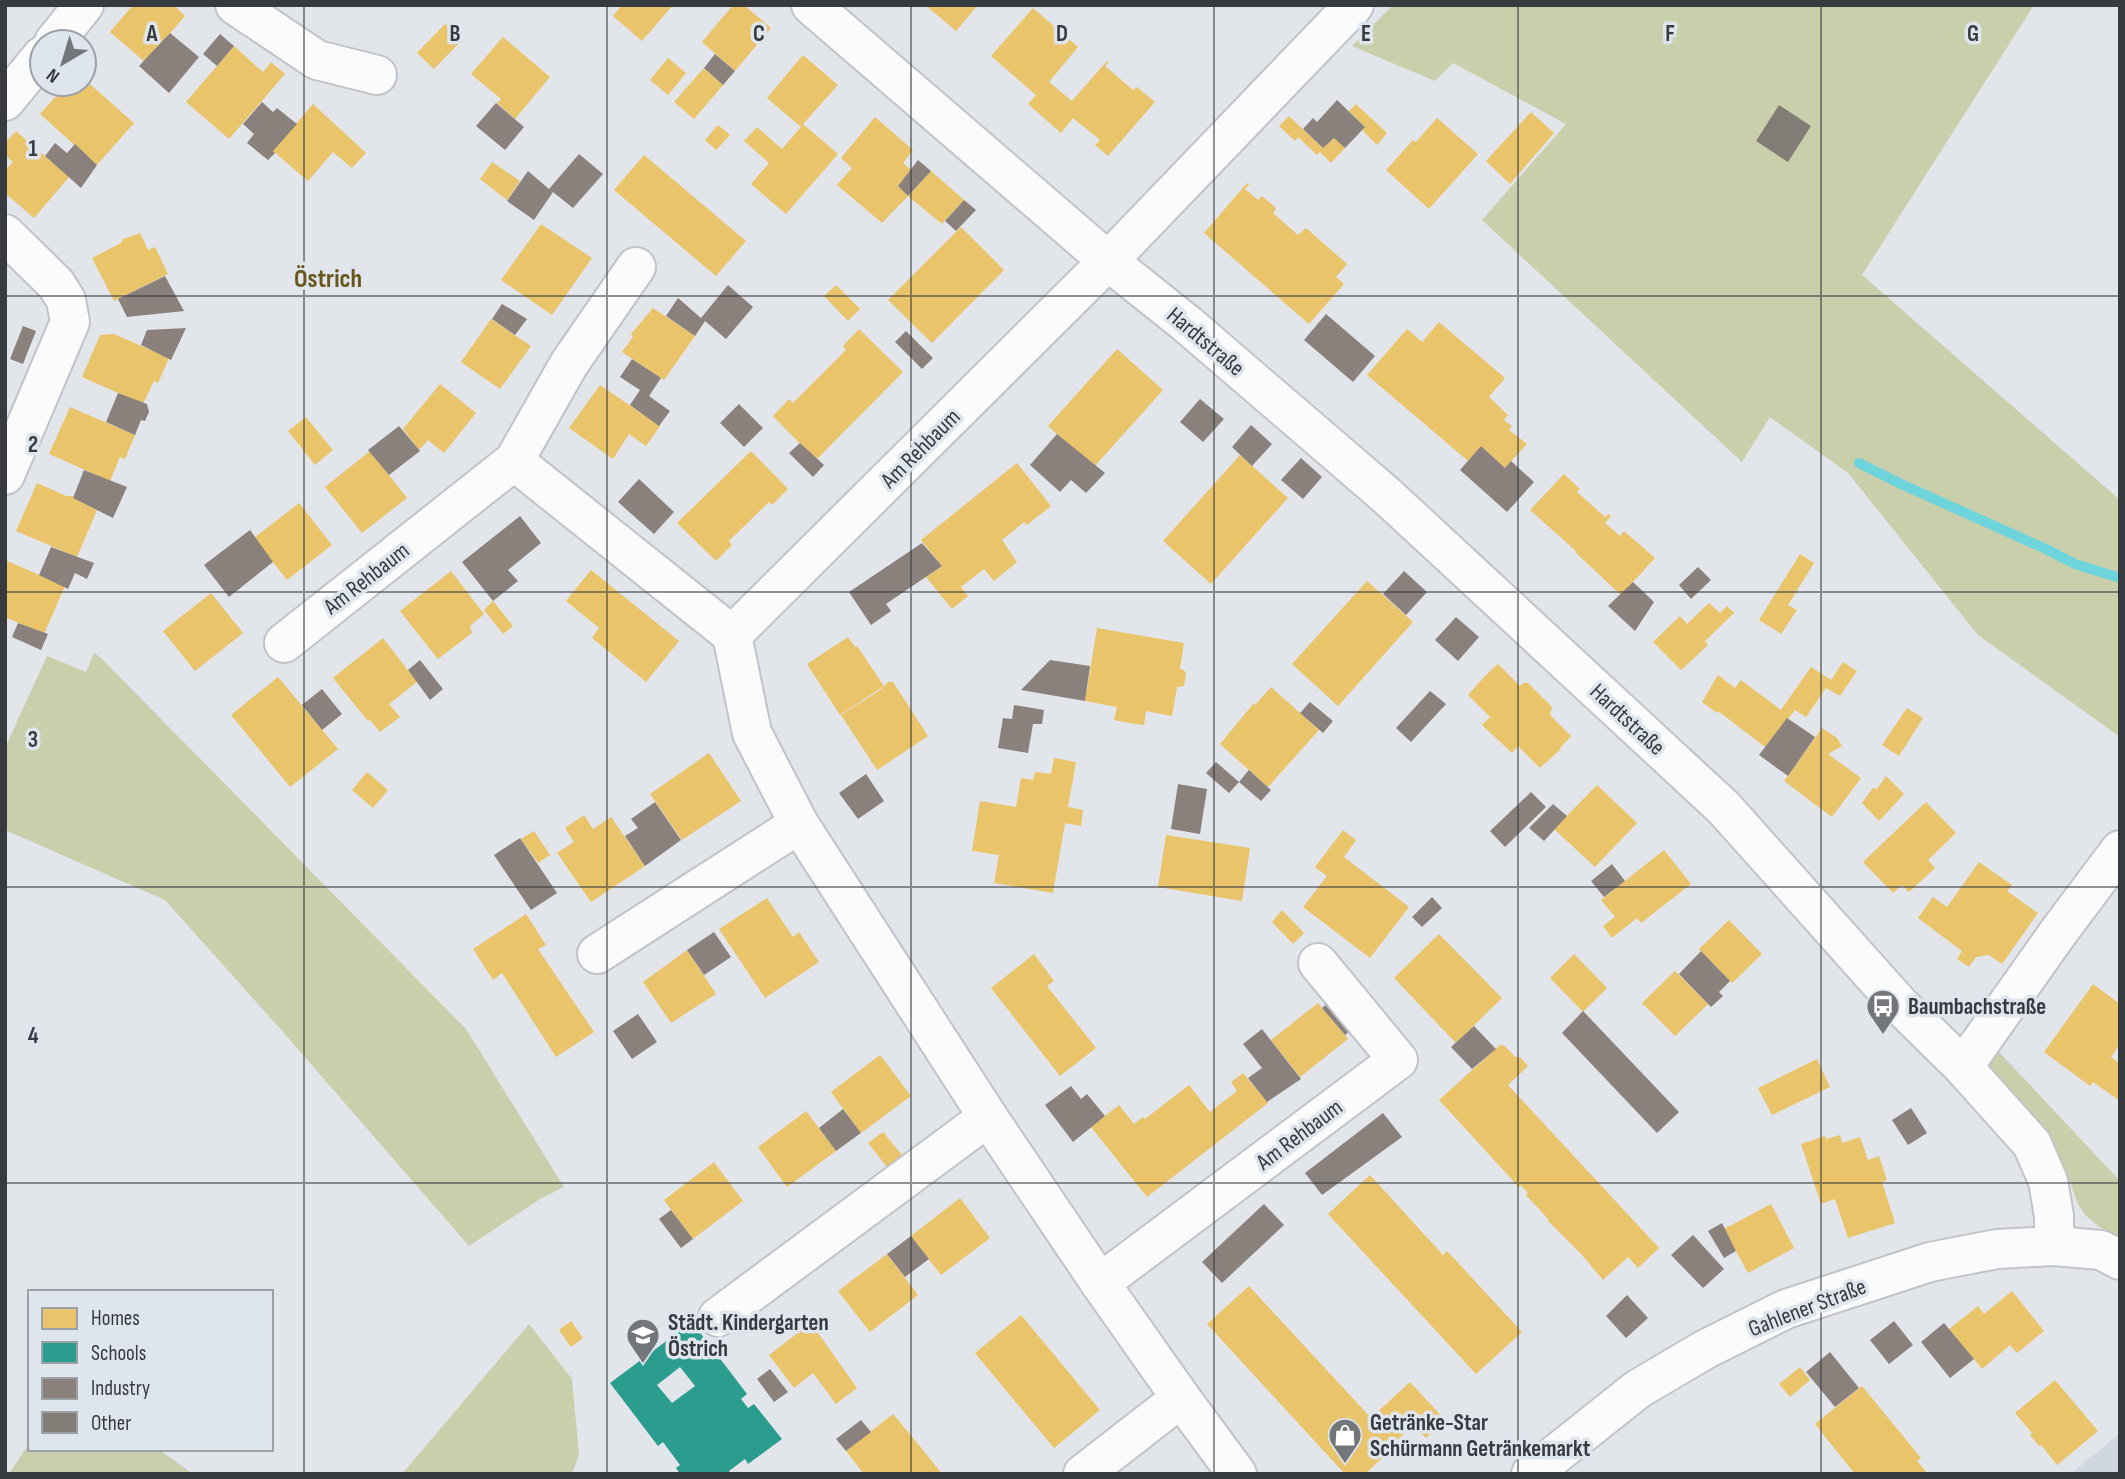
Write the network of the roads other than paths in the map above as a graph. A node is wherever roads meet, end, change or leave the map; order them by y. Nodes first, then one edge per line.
1 (84, 5) edge
2 (235, 5) edge
3 (811, 5) edge
4 (1354, 5) edge
5 (65, 28) edge
6 (28, 73) edge
7 (377, 75) dead end
8 (5, 101) edge
9 (5, 233) edge
10 (1108, 261) junction
11 (636, 267) dead end
12 (514, 461) junction
13 (5, 475) edge
14 (732, 635) junction
15 (284, 643) dead end
16 (799, 824) junction
17 (2120, 850) edge
18 (597, 954) dead end
19 (1318, 964) dead end
20 (1962, 1068) junction
21 (988, 1117) junction
22 (2054, 1246) junction
23 (2120, 1259) edge
24 (1100, 1283) junction
25 (718, 1317) dead end
26 (1181, 1398) junction
27 (1083, 1474) edge
28 (1237, 1474) edge
29 (1531, 1474) edge

1 - 5 street
2 - 7 street
3 - 10 street, Hardtstraße
4 - 10 street
6 - 8 street
9 - 13 street
10 - 14 street, Am Rehbaum
10 - 20 street, Hardtstraße
11 - 12 street, Am Rehbaum
12 - 14 street
12 - 15 street, Am Rehbaum
14 - 16 street
16 - 18 street
16 - 21 street
17 - 20 street
19 - 24 street, Am Rehbaum
20 - 22 street, Hardtstraße
21 - 24 street
21 - 25 street
22 - 23 street, Gahlener Straße
22 - 29 street, Gahlener Straße
24 - 26 street
26 - 27 street
26 - 28 street

